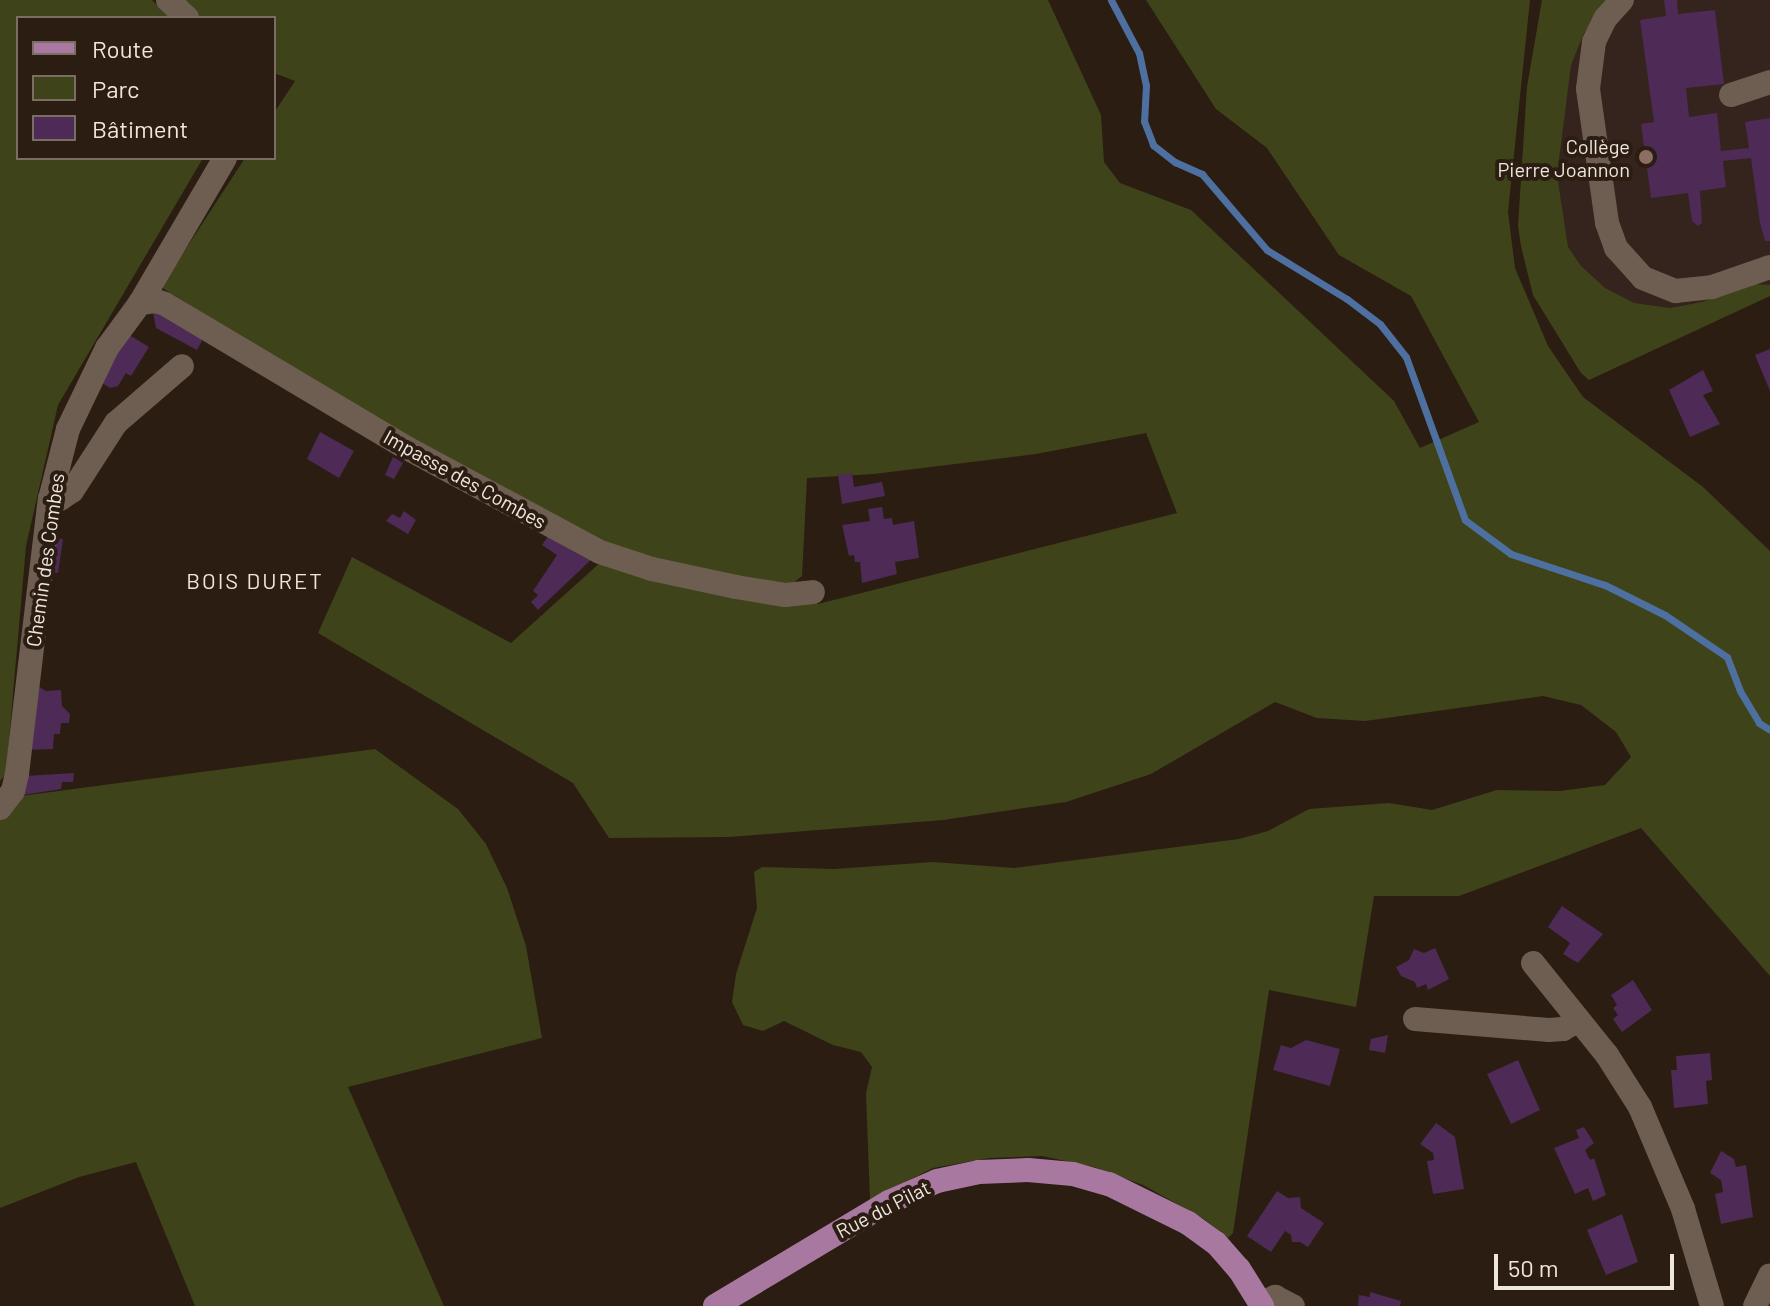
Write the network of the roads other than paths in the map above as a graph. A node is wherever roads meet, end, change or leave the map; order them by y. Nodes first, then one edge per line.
1 (168, 0) edge
2 (1622, 0) edge
3 (185, 16) edge
4 (1770, 82) edge
5 (1731, 95) dead end
6 (224, 160) edge
7 (1770, 267) edge
8 (140, 303) junction
9 (182, 366) dead end
10 (50, 499) junction
11 (813, 592) dead end
12 (0, 808) edge
13 (1533, 963) dead end
14 (1415, 1019) dead end
15 (1579, 1020) junction
16 (1770, 1275) edge
17 (1261, 1305) edge
18 (1712, 1305) edge
19 (715, 1306) edge
20 (1293, 1306) edge
21 (1755, 1306) edge

1 - 3 street
2 - 7 street
4 - 5 street
6 - 8 street, Chemin des Combes
8 - 10 street, Chemin des Combes
8 - 11 street, Impasse des Combes
9 - 10 street
10 - 12 street, Chemin des Combes
13 - 15 street
14 - 15 street
15 - 18 street
16 - 21 street
17 - 19 main road, Rue du Pilat
17 - 20 street, Rue du Pilat

